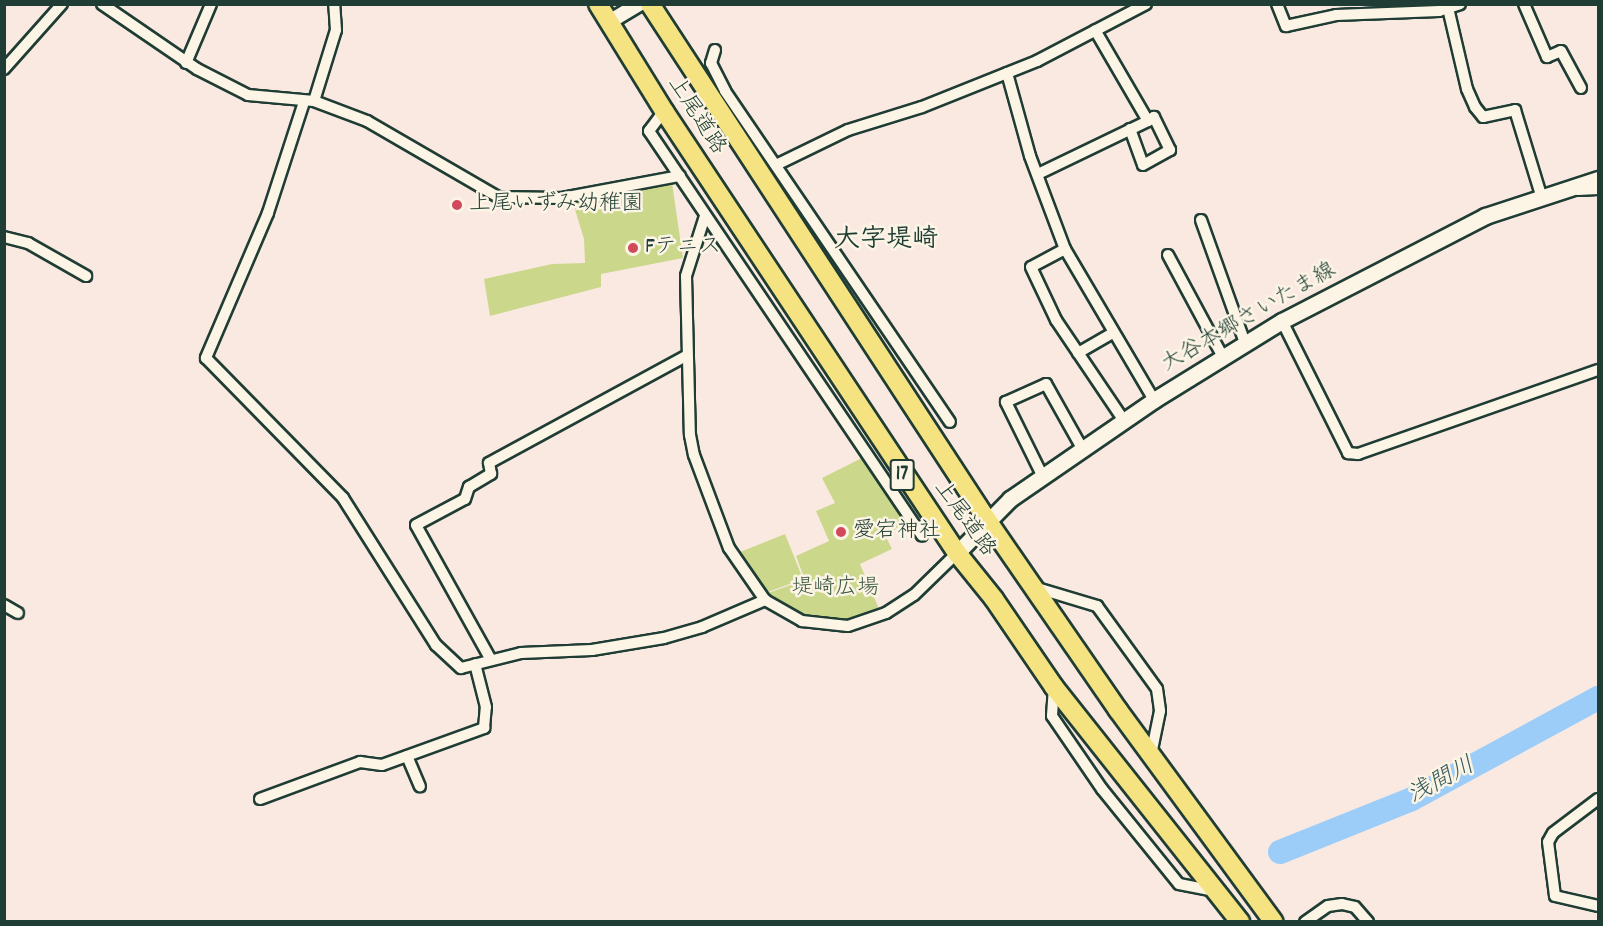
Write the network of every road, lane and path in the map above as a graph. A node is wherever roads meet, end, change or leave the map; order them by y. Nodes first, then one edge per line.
1 (62, 4) edge
2 (102, 4) edge
3 (211, 4) edge
4 (334, 4) edge
5 (598, 4) edge
6 (639, 4) edge
7 (650, 4) edge
8 (1146, 4) edge
9 (1277, 4) edge
10 (1460, 4) edge
11 (1524, 4) edge
12 (1448, 8) junction
13 (609, 22) junction
14 (1095, 30) junction
15 (715, 50) dead end
16 (186, 63) junction
17 (4, 69) edge
18 (1007, 73) junction
19 (1581, 88) dead end
20 (718, 96) junction
21 (309, 102) junction
22 (664, 111) junction
23 (1148, 121) junction
24 (1130, 129) junction
25 (776, 165) junction
26 (1038, 174) junction
27 (680, 176) junction
28 (1599, 179) edge
29 (1599, 189) edge
30 (1564, 190) junction
31 (1541, 195) junction
32 (705, 216) junction
33 (1201, 220) dead end
34 (4, 237) edge
35 (1065, 249) junction
36 (1168, 255) dead end
37 (86, 276) dead end
38 (1282, 321) junction
39 (1112, 333) junction
40 (1245, 344) junction
41 (904, 352) junction
42 (1078, 353) junction
43 (686, 356) junction
44 (1223, 357) junction
45 (1599, 370) edge
46 (890, 378) junction
47 (1154, 400) junction
48 (1124, 421) junction
49 (950, 422) dead end
50 (1083, 450) junction
51 (904, 477) junction
52 (1043, 477) junction
53 (885, 482) junction
54 (988, 523) junction
55 (922, 535) dead end
56 (957, 554) junction
57 (1037, 588) junction
58 (765, 600) junction
59 (4, 606) edge
60 (18, 613) dead end
61 (491, 660) junction
62 (475, 664) junction
63 (1054, 687) junction
64 (1151, 755) junction
65 (407, 756) junction
66 (420, 786) dead end
67 (260, 799) dead end
68 (1599, 799) edge
69 (1216, 891) junction
70 (1597, 904) edge
71 (1240, 921) edge
72 (1275, 921) edge
73 (1305, 921) edge
74 (1368, 921) edge

1 - 17 street
2 - 16 street
3 - 16 street
4 - 21 street
5 - 13 highway, 上尾道路 / 17
6 - 13 street
7 - 20 highway, 上尾道路 / 17
8 - 14 street
9 - 12 street
10 - 12 street
11 - 19 street
12 - 31 street
13 - 22 highway, 上尾道路 / 17
14 - 18 street
14 - 23 street
15 - 20 street
16 - 21 street
18 - 25 street
18 - 26 street
20 - 25 street
20 - 46 highway, 上尾道路 / 17
21 - 27 street
21 - 62 street
22 - 27 street
22 - 51 highway, 上尾道路 / 17
23 - 24 street
23 - 24 street
24 - 26 street
25 - 41 street
26 - 35 street
27 - 32 street
28 - 30 main road, 大谷本郷さいたま線
29 - 30 street
30 - 31 main road, 大谷本郷さいたま線
31 - 38 main road, 大谷本郷さいたま線
32 - 43 street
32 - 53 street
33 - 40 street
34 - 37 street
35 - 39 street
35 - 42 street
36 - 44 street
38 - 40 main road, 大谷本郷さいたま線
38 - 45 street
39 - 42 street
39 - 47 street
40 - 44 main road, 大谷本郷さいたま線
41 - 46 street
41 - 49 street
42 - 48 street
43 - 58 street
43 - 61 street
44 - 47 main road, 大谷本郷さいたま線
46 - 54 highway, 上尾道路 / 17
47 - 48 main road, 大谷本郷さいたま線
48 - 50 main road, 大谷本郷さいたま線
50 - 52 main road, 大谷本郷さいたま線
50 - 52 street
51 - 53 street
51 - 56 highway, 上尾道路 / 17
52 - 54 main road, 大谷本郷さいたま線
53 - 55 street
54 - 56 main road, 大谷本郷さいたま線
54 - 57 highway, 上尾道路 / 17
56 - 58 street
56 - 63 highway, 上尾道路 / 17
57 - 64 highway, 上尾道路 / 17
57 - 64 street
58 - 61 street
59 - 60 street
61 - 62 street
62 - 65 street
63 - 69 highway, 上尾道路 / 17
63 - 69 street
64 - 72 highway, 上尾道路 / 17
65 - 66 street
65 - 67 street
68 - 70 street
69 - 71 highway, 上尾道路 / 17
73 - 74 street

